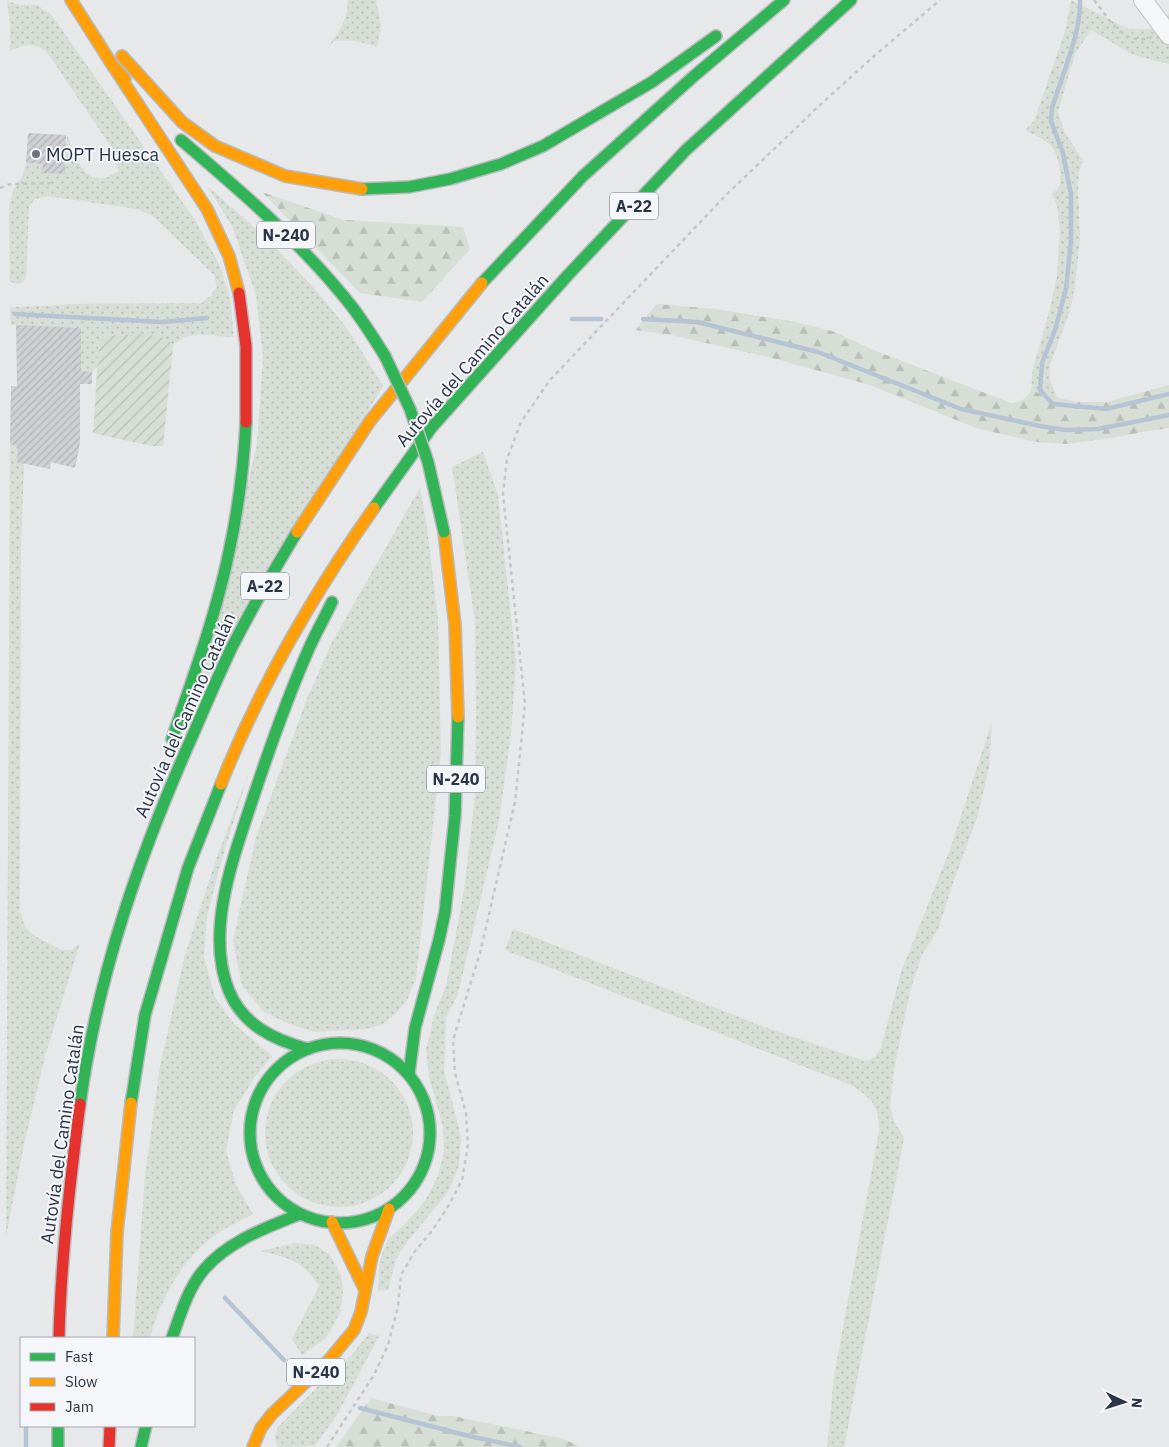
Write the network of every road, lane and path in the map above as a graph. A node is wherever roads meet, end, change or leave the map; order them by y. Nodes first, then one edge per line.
1 (71, 0) edge
2 (784, 0) edge
3 (851, 0) edge
4 (940, 0) edge
5 (1094, 0) edge
6 (1143, 0) edge
7 (725, 28) dead end
8 (1167, 31) edge
9 (113, 66) junction
10 (164, 122) junction
11 (54, 183) dead end
12 (0, 188) edge
13 (432, 427) junction
14 (354, 557) dead end
15 (338, 591) dead end
16 (170, 747) dead end
17 (144, 822) dead end
18 (103, 982) junction
19 (416, 1022) junction
20 (399, 1033) dead end
21 (308, 1048) junction
22 (409, 1074) junction
23 (389, 1209) junction
24 (300, 1214) junction
25 (332, 1222) junction
26 (364, 1288) junction
27 (60, 1337) edge
28 (113, 1337) edge
29 (172, 1337) edge
30 (58, 1427) edge
31 (110, 1427) edge
32 (146, 1427) edge
33 (58, 1447) edge
34 (109, 1447) edge
35 (141, 1447) edge
36 (253, 1447) edge
37 (327, 1447) edge

1 - 9 highway, N-240
2 - 18 highway, Autovía del Camino Catalán / A-22
3 - 13 highway, Autovía del Camino Catalán / A-22
4 - 37 path
5 - 8 path
6 - 8 street
7 - 10 highway, N-240
9 - 10 highway, N-240
9 - 16 highway
10 - 19 highway, N-240, bridge
11 - 12 path
13 - 14 highway
13 - 28 highway, Autovía del Camino Catalán / A-22
15 - 21 highway
17 - 18 highway
18 - 27 highway, Autovía del Camino Catalán / A-22
19 - 20 highway
19 - 22 highway, N-240
21 - 22 highway, N-240
21 - 24 highway, N-240
22 - 23 highway, N-240
23 - 25 highway, N-240
23 - 26 highway, N-240
24 - 25 highway, N-240
24 - 29 highway
25 - 26 highway
26 - 36 highway, N-240
30 - 33 highway
31 - 34 highway
32 - 35 highway

